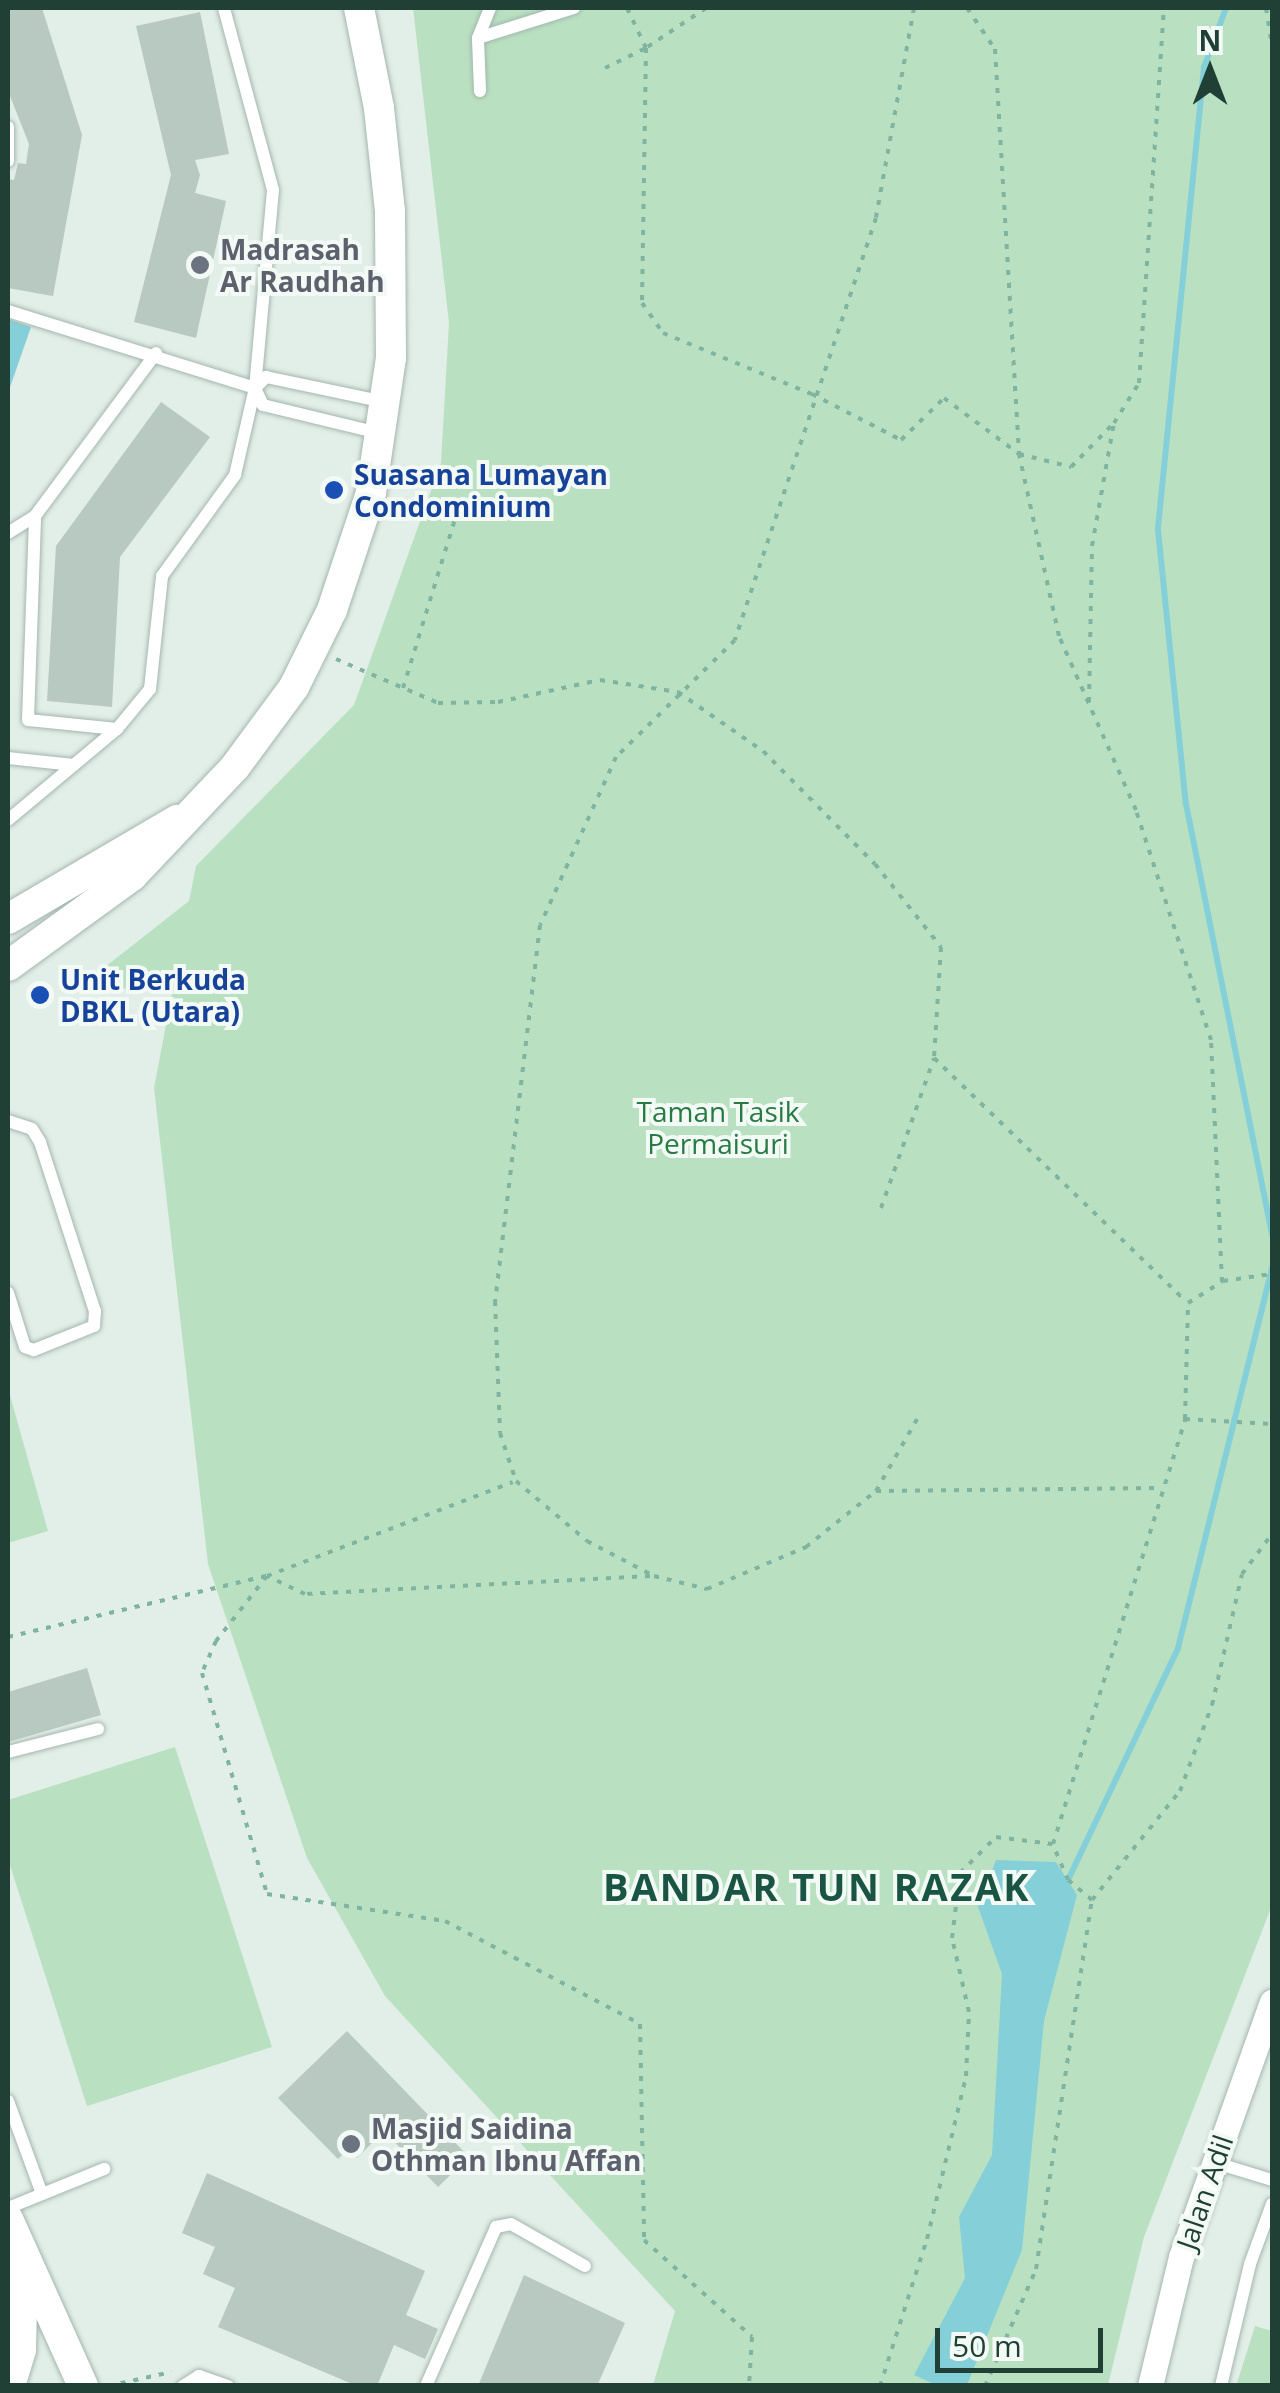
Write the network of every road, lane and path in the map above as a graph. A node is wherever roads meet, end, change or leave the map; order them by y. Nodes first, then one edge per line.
1 (224, 8) edge
2 (359, 8) edge
3 (490, 8) edge
4 (574, 8) edge
5 (627, 8) edge
6 (706, 8) edge
7 (914, 8) edge
8 (967, 8) edge
9 (1160, 8) edge
10 (1266, 8) edge
11 (478, 38) junction
12 (1272, 45) edge
13 (646, 48) junction
14 (606, 68) dead end
15 (480, 91) dead end
16 (8, 127) edge
17 (8, 162) edge
18 (8, 311) edge
19 (156, 353) junction
20 (255, 388) junction
21 (812, 394) junction
22 (387, 402) junction
23 (1114, 424) junction
24 (382, 434) junction
25 (1019, 454) junction
26 (459, 506) dead end
27 (35, 516) junction
28 (8, 533) edge
29 (313, 648) junction
30 (403, 688) junction
31 (678, 692) junction
32 (1089, 704) junction
33 (117, 729) junction
34 (8, 758) edge
35 (74, 765) junction
36 (179, 818) junction
37 (8, 820) edge
38 (8, 919) edge
39 (8, 966) edge
40 (934, 1058) junction
41 (8, 1121) edge
42 (882, 1208) dead end
43 (1272, 1274) edge
44 (1222, 1282) junction
45 (8, 1293) edge
46 (1188, 1303) junction
47 (1186, 1419) junction
48 (917, 1420) dead end
49 (1272, 1424) edge
50 (516, 1481) junction
51 (1160, 1488) junction
52 (876, 1490) junction
53 (1272, 1534) edge
54 (267, 1576) junction
55 (654, 1576) junction
56 (8, 1637) edge
57 (98, 1728) dead end
58 (8, 1752) edge
59 (1053, 1844) junction
60 (1092, 1900) junction
61 (1272, 2002) edge
62 (8, 2101) edge
63 (1213, 2162) junction
64 (104, 2169) dead end
65 (1272, 2180) edge
66 (42, 2194) junction
67 (1272, 2204) edge
68 (8, 2208) edge
69 (8, 2220) edge
70 (23, 2256) junction
71 (585, 2266) dead end
72 (187, 2382) edge
73 (10, 2386) edge
74 (83, 2386) edge
75 (108, 2386) edge
76 (228, 2386) edge
77 (426, 2386) edge
78 (749, 2386) edge
79 (880, 2386) edge
80 (985, 2386) edge
81 (1150, 2386) edge
82 (1221, 2386) edge

1 - 20 lane
2 - 22 street
3 - 11 lane
4 - 11 lane
5 - 13 path
6 - 13 path
7 - 21 path
8 - 25 path
9 - 23 path
10 - 12 path
11 - 15 lane
13 - 14 path
13 - 21 path
16 - 17 lane
18 - 19 lane
19 - 20 lane
19 - 27 lane
20 - 22 lane
20 - 24 lane
20 - 33 lane
21 - 25 path
21 - 31 path
22 - 24 street
23 - 25 path
23 - 32 path
24 - 29 street
25 - 32 path
26 - 30 path
27 - 28 lane
27 - 33 lane
29 - 30 path
29 - 36 street
30 - 31 path
31 - 40 path
31 - 50 path
32 - 44 path
33 - 35 lane
34 - 35 lane
35 - 37 lane
36 - 38 street
36 - 39 street
40 - 42 path
40 - 46 path
41 - 45 lane
43 - 44 path
44 - 46 path
46 - 47 path
47 - 49 path
47 - 51 path
48 - 52 path
50 - 54 path
50 - 55 path
51 - 52 path
51 - 59 path
52 - 55 path
53 - 60 path
54 - 55 path
54 - 56 path
54 - 78 path
57 - 58 lane
59 - 60 path
59 - 79 path
60 - 80 path
61 - 63 street, Jalan Adil
62 - 66 lane
63 - 65 lane
63 - 81 street, Jalan Adil
64 - 66 lane
66 - 68 lane
67 - 82 lane
69 - 70 street
70 - 73 street
70 - 74 street
71 - 77 lane
72 - 75 path
72 - 76 lane

